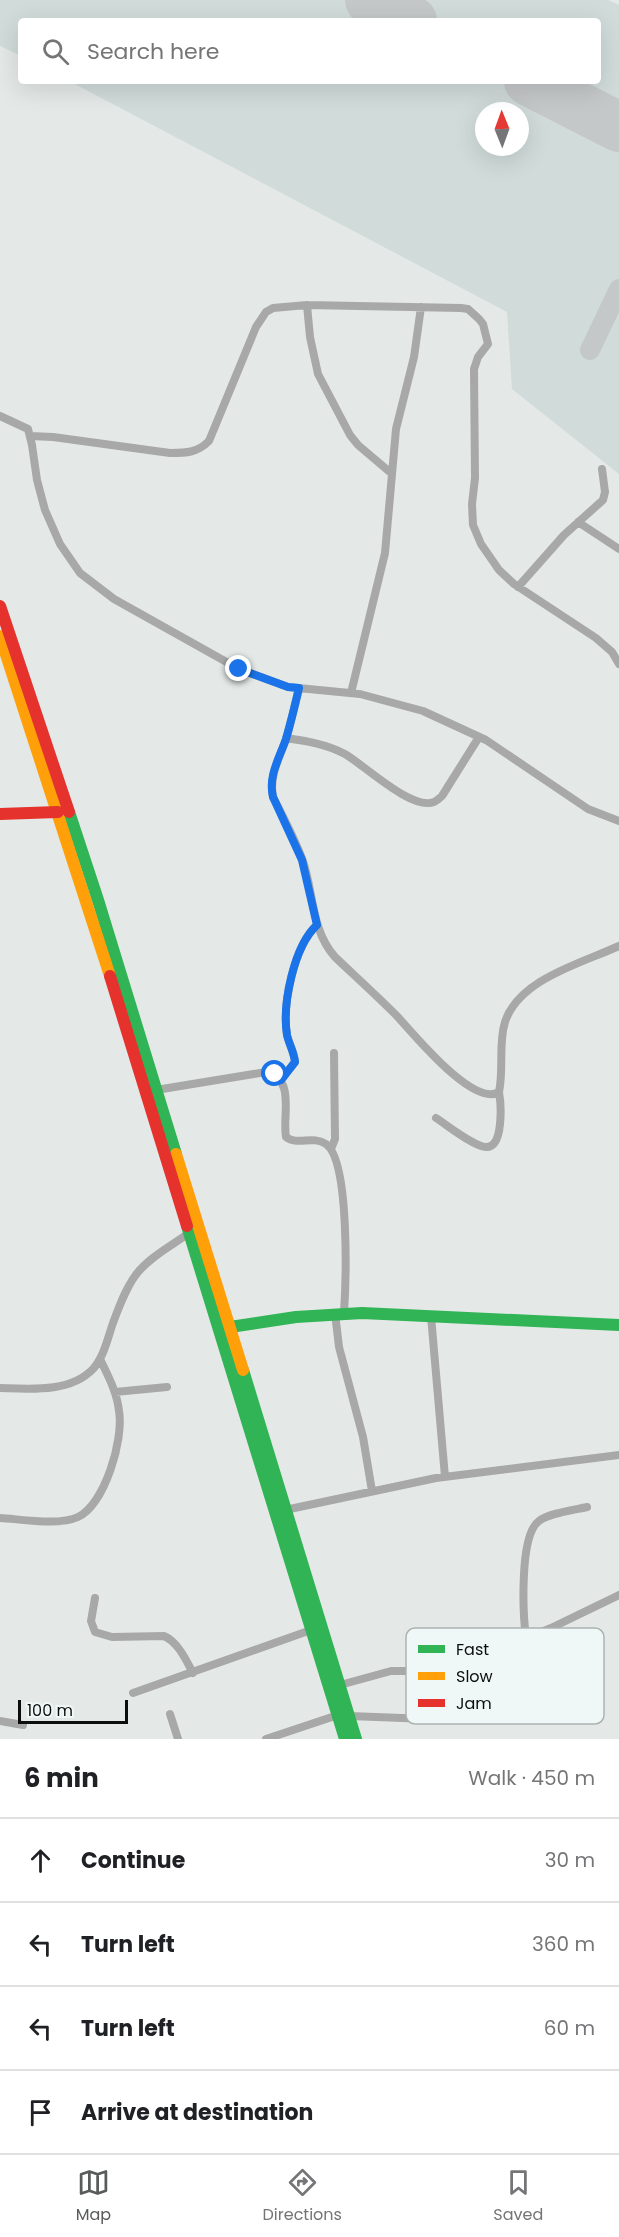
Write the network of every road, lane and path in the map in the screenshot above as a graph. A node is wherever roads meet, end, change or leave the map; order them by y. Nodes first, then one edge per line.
1 (307, 305) junction
2 (421, 307) junction
3 (0, 416) edge
4 (30, 436) junction
5 (602, 469) dead end
6 (392, 473) junction
7 (578, 522) junction
8 (619, 549) edge
9 (518, 587) junction
10 (0, 606) edge
11 (0, 636) edge
12 (619, 663) edge
13 (299, 688) junction
14 (351, 693) junction
15 (479, 737) junction
16 (286, 738) junction
17 (58, 812) junction
18 (0, 814) edge
19 (619, 821) edge
20 (317, 925) junction
21 (619, 946) edge
22 (334, 1053) dead end
23 (281, 1080) junction
24 (156, 1090) junction
25 (499, 1092) junction
26 (436, 1118) dead end
27 (331, 1149) junction
28 (189, 1233) junction
29 (339, 1313) junction
30 (431, 1316) junction
31 (619, 1325) edge
32 (230, 1326) junction
33 (100, 1359) junction
34 (167, 1387) dead end
35 (0, 1388) edge
36 (115, 1392) junction
37 (619, 1455) edge
38 (445, 1477) junction
39 (372, 1491) junction
40 (587, 1507) dead end
41 (285, 1510) junction
42 (0, 1518) edge
43 (619, 1595) edge
44 (95, 1598) dead end
45 (525, 1628) edge
46 (548, 1628) edge
47 (311, 1630) junction
48 (406, 1671) edge
49 (193, 1673) junction
50 (340, 1685) junction
51 (133, 1693) dead end
52 (170, 1714) dead end
53 (344, 1716) junction
54 (406, 1718) edge
55 (0, 1721) edge
56 (23, 1725) dead end
57 (178, 1739) edge
58 (266, 1739) edge
59 (345, 1739) edge
60 (356, 1739) edge

1 - 2 street
1 - 4 street
1 - 6 street
2 - 6 street
2 - 9 street
3 - 4 street
4 - 13 street
5 - 7 street
6 - 14 street
7 - 8 street
7 - 9 street
9 - 12 street
10 - 24 main road
11 - 17 main road
13 - 14 street
13 - 16 street
14 - 15 street
15 - 16 street
15 - 19 street
16 - 20 street
17 - 18 main road
17 - 28 main road
20 - 23 street
20 - 25 street
21 - 25 street
22 - 27 street
23 - 24 street
23 - 27 street
24 - 32 main road
25 - 26 street
27 - 29 street
28 - 33 street
28 - 47 main road
29 - 30 main road
29 - 32 main road
29 - 39 street
30 - 31 main road
30 - 38 street
32 - 41 main road
33 - 35 street
33 - 36 street
34 - 36 street
36 - 42 street
37 - 38 street
38 - 39 street
39 - 41 street
40 - 45 street
41 - 50 main road
43 - 46 street
44 - 49 street
47 - 49 street
47 - 53 main road
48 - 50 street
49 - 51 street
50 - 53 main road
52 - 57 street
53 - 54 street
53 - 58 street
53 - 59 main road
53 - 60 main road
55 - 56 street

